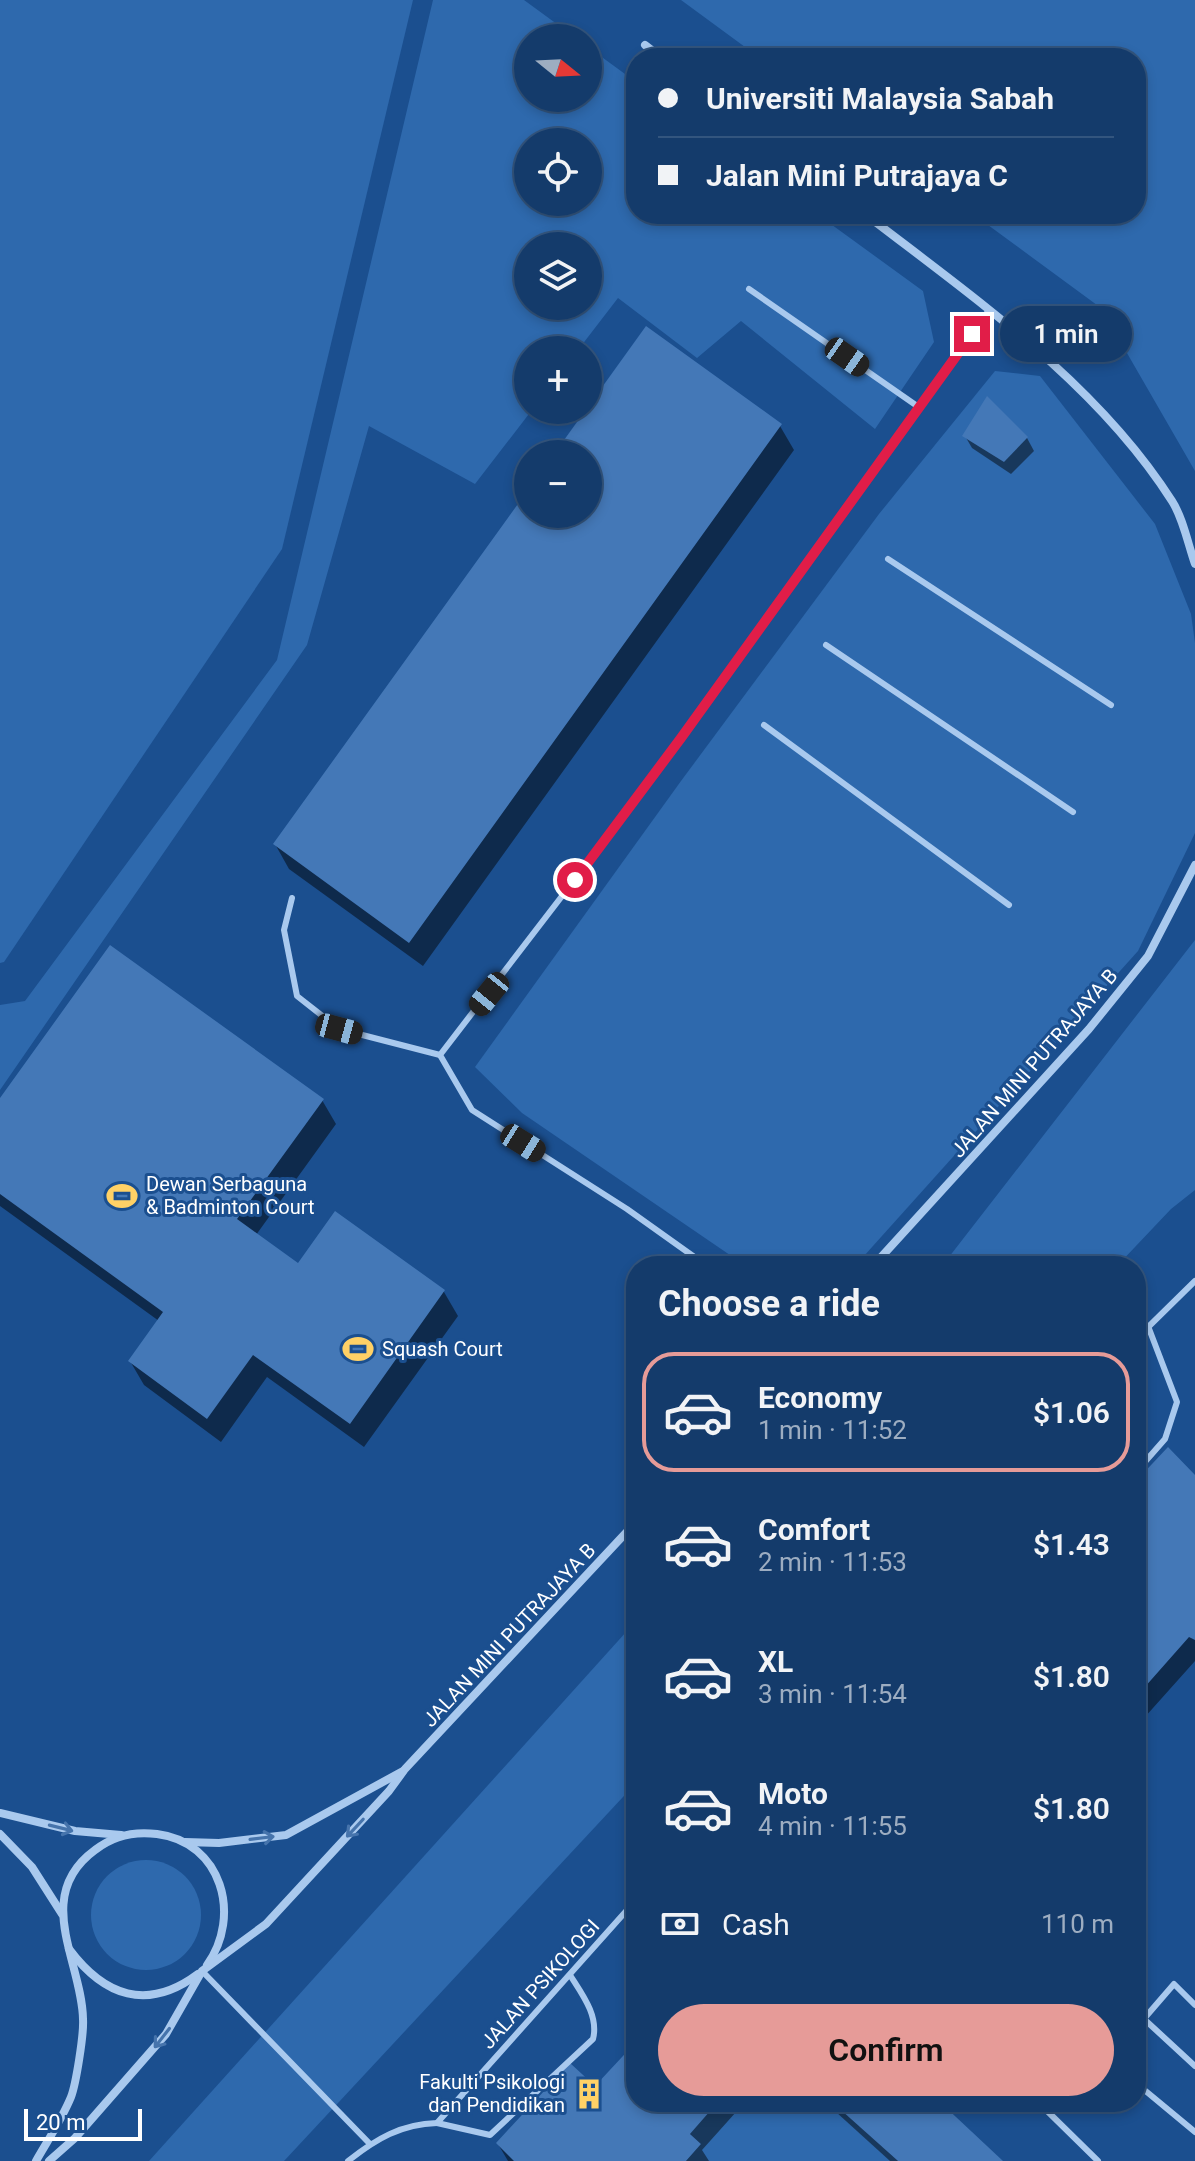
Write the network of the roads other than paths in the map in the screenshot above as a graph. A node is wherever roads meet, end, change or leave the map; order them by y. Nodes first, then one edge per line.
1 (645, 45) dead end
2 (649, 48) edge
3 (878, 224) edge
4 (749, 289) dead end
5 (989, 310) junction
6 (920, 408) junction
7 (888, 559) dead end
8 (1195, 564) edge
9 (826, 645) dead end
10 (1111, 705) dead end
11 (764, 725) dead end
12 (1073, 812) dead end
13 (1195, 865) edge
14 (292, 898) dead end
15 (1009, 905) dead end
16 (440, 1055) junction
17 (693, 1256) edge
18 (882, 1256) edge
19 (1195, 1281) edge
20 (1148, 1326) joint
21 (1146, 1461) edge
22 (626, 1533) edge
23 (405, 1769) junction
24 (0, 1813) edge
25 (0, 1834) edge
26 (123, 1835) junction
27 (185, 1842) junction
28 (626, 1911) edge
29 (63, 1914) junction
30 (69, 1949) junction
31 (202, 1971) junction
32 (570, 1975) junction
33 (1195, 2005) edge
34 (1146, 2017) edge
35 (1146, 2021) edge
36 (1195, 2066) edge
37 (1146, 2091) edge
38 (1048, 2112) edge
39 (437, 2123) junction
40 (1195, 2132) edge
41 (370, 2144) junction
42 (36, 2161) edge
43 (49, 2161) edge
44 (348, 2161) edge
45 (1098, 2161) edge

1 - 2 street
3 - 5 street
4 - 6 lane
5 - 6 lane
5 - 8 street
6 - 16 lane
7 - 10 lane
9 - 12 lane
11 - 15 lane
13 - 18 street, JALAN MINI PUTRAJAYA B
14 - 16 lane
16 - 17 lane
19 - 20 lane
20 - 21 lane
22 - 23 street, JALAN MINI PUTRAJAYA B
27 -> 23 street
23 -> 31 street
24 -> 26 street
25 - 29 street
26 - 27 street
26 - 29 street
27 - 31 street
28 - 32 lane, JALAN PSIKOLOGI
29 - 30 street
30 - 31 street
30 - 42 street
31 - 41 lane
31 -> 43 street
32 - 39 lane, JALAN PSIKOLOGI
32 - 39 lane
33 - 34 lane
35 - 36 lane
37 - 40 lane
38 - 45 lane
39 - 41 lane
41 - 44 lane

